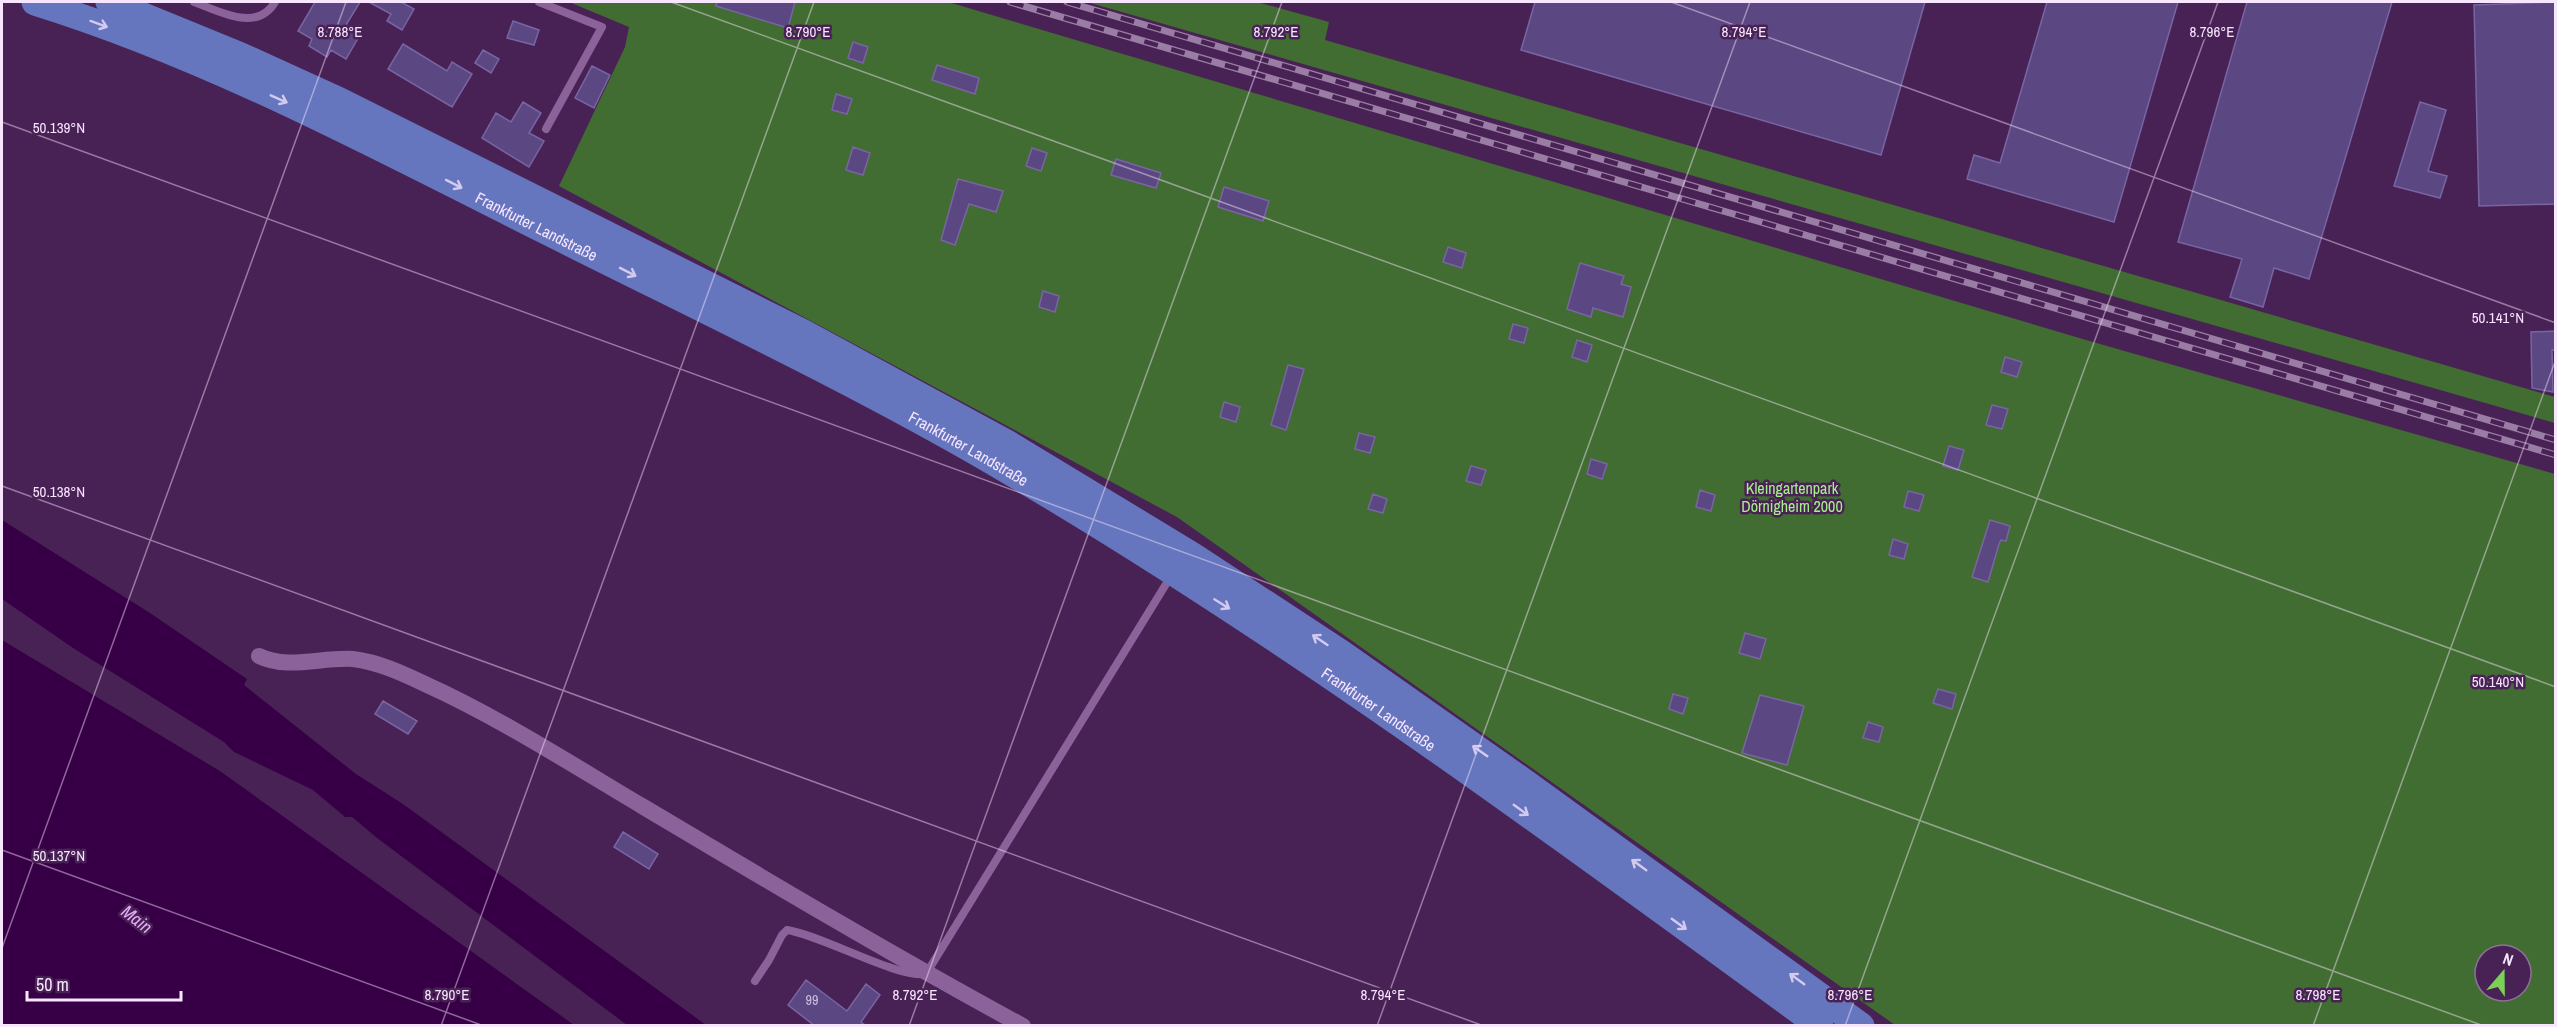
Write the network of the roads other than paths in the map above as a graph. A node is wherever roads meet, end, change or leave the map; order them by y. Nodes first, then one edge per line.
1 (109, 2) edge
2 (194, 2) edge
3 (274, 2) edge
4 (539, 2) edge
5 (39, 3) edge
6 (546, 129) dead end
7 (1173, 573) junction
8 (259, 656) dead end
9 (926, 974) junction
10 (755, 981) dead end
11 (1023, 1026) edge
12 (1820, 1026) edge
13 (1861, 1026) edge

13 -> 1 main road, Frankfurter Landstraße
2 - 3 lane
4 - 6 lane
5 -> 7 main road, Frankfurter Landstraße
7 - 9 lane
7 -> 12 main road, Frankfurter Landstraße
8 - 9 street
9 - 10 lane
9 - 11 street

